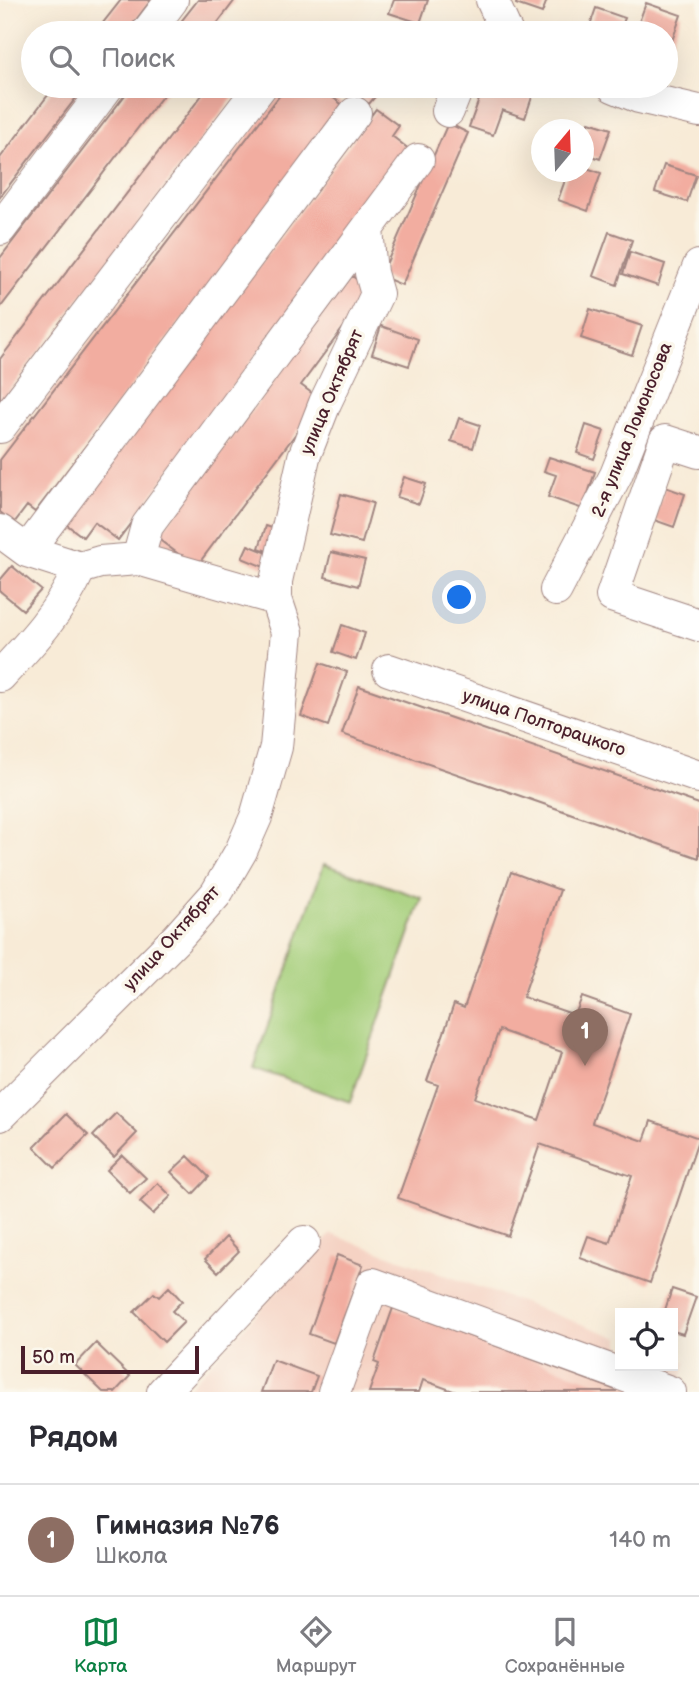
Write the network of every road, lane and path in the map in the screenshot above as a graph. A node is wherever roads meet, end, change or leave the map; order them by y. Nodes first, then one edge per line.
1 (172, 0) edge
2 (156, 21) edge
3 (99, 98) edge
4 (252, 98) edge
5 (643, 98) edge
6 (699, 111) edge
7 (355, 113) dead end
8 (418, 160) dead end
9 (0, 229) edge
10 (367, 229) junction
11 (699, 266) edge
12 (0, 427) edge
13 (699, 452) edge
14 (0, 531) edge
15 (27, 551) junction
16 (138, 559) junction
17 (80, 568) junction
18 (556, 590) dead end
19 (276, 599) junction
20 (699, 625) edge
21 (390, 670) dead end
22 (0, 676) edge
23 (699, 777) edge
24 (0, 1115) edge
25 (304, 1242) dead end
26 (163, 1392) edge
27 (334, 1392) edge
28 (670, 1392) edge

1 - 2 street
3 - 9 street
4 - 12 street
5 - 6 street
7 - 15 street
8 - 10 street
10 - 16 street
10 - 19 street, улица Октябрят
11 - 18 street, 2-я улица Ломоносова
13 - 20 street
14 - 15 street
15 - 17 street
16 - 17 street
16 - 19 street
17 - 22 street
19 - 24 street, улица Октябрят
21 - 23 street, улица Полторацкого
25 - 26 street
27 - 28 street

